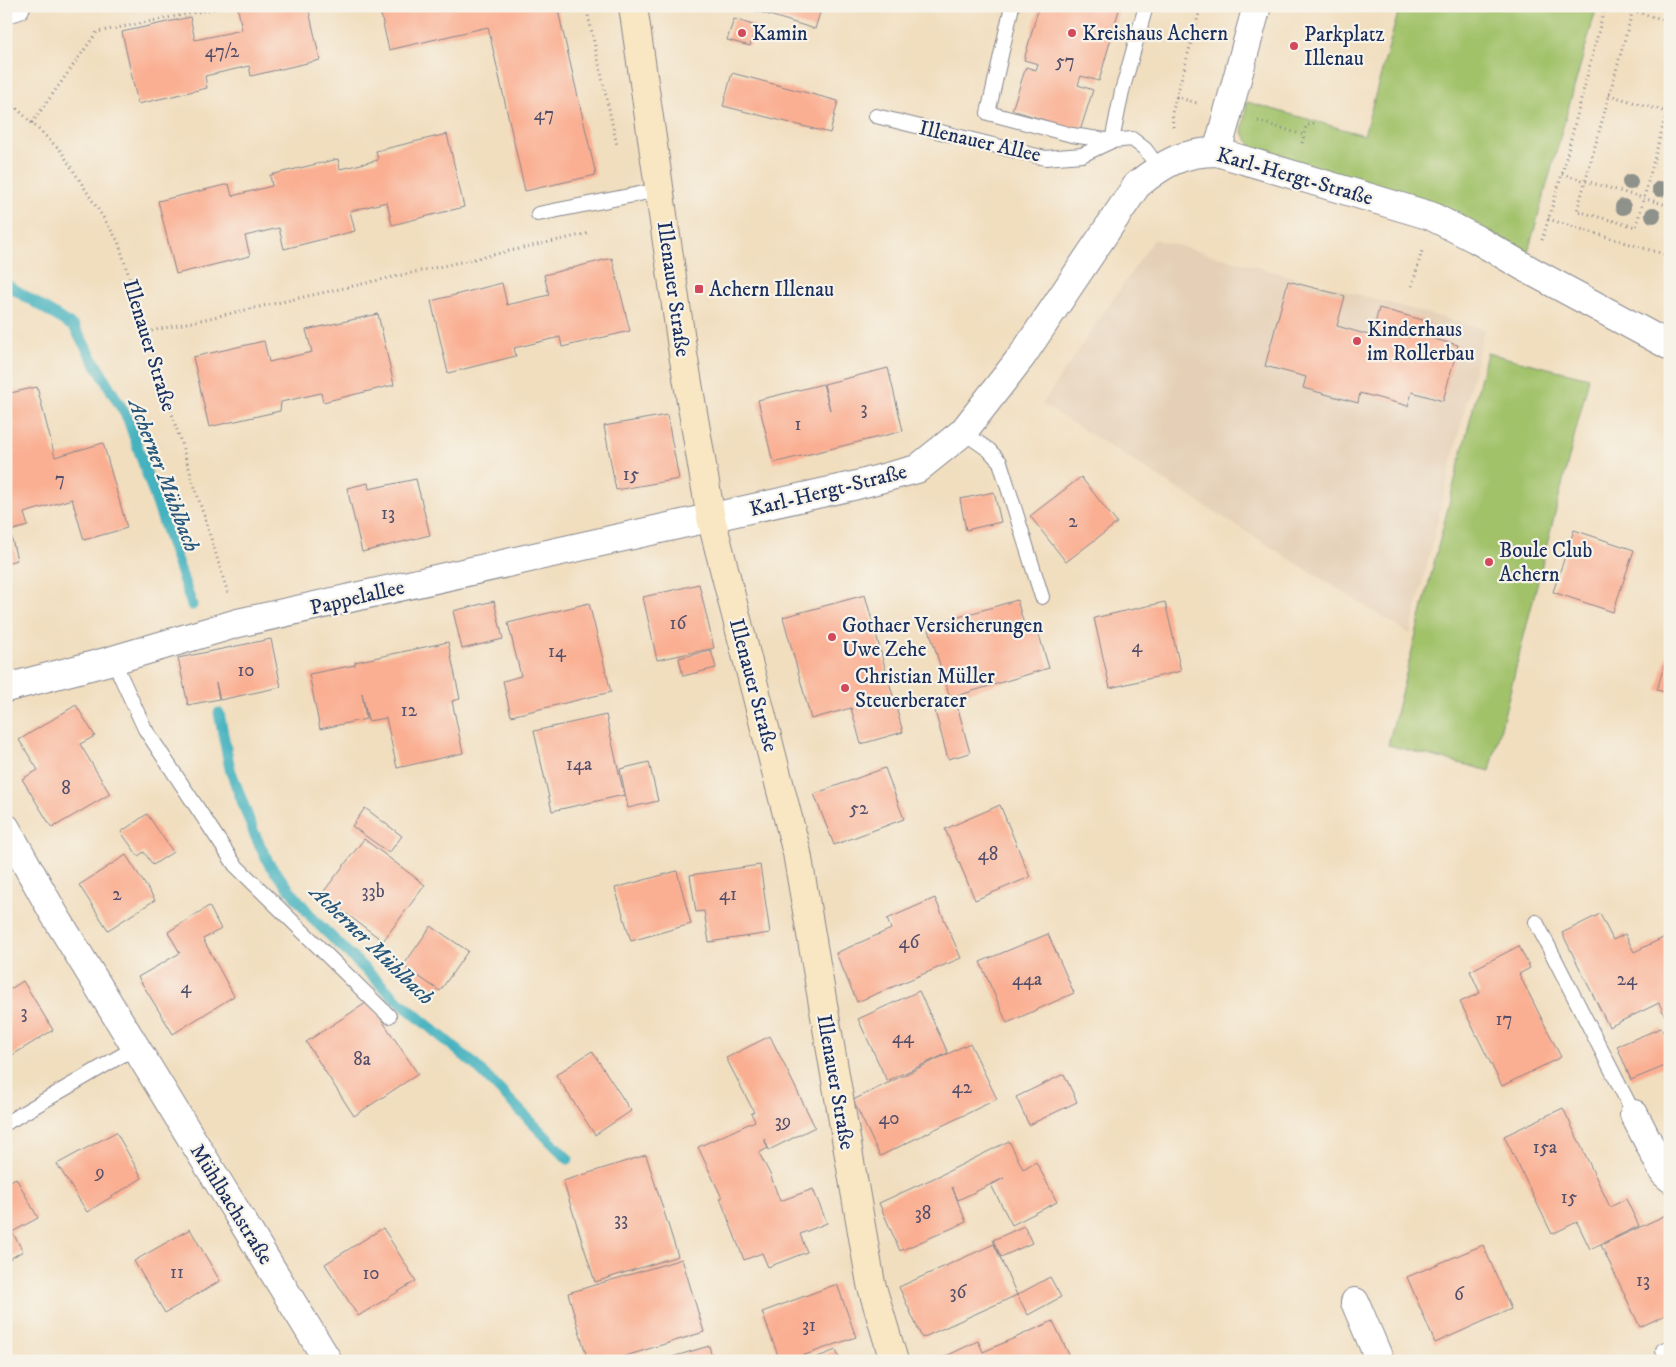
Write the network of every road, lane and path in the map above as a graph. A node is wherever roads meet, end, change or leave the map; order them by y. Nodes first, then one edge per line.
1 (16, 6) edge
2 (228, 6) edge
3 (586, 6) edge
4 (633, 6) edge
5 (1012, 6) edge
6 (1146, 6) edge
7 (1201, 6) edge
8 (1257, 6) edge
9 (1605, 6) edge
10 (1618, 6) edge
11 (1633, 8) edge
12 (6, 9) edge
13 (1670, 22) edge
14 (1609, 95) junction
15 (6, 98) edge
16 (1670, 100) edge
17 (1668, 112) edge
18 (876, 116) dead end
19 (32, 122) junction
20 (1112, 141) junction
21 (1217, 152) junction
22 (1167, 163) junction
23 (1562, 174) junction
24 (1585, 181) junction
25 (659, 190) junction
26 (629, 196) junction
27 (1644, 199) junction
28 (1670, 206) edge
29 (538, 214) dead end
30 (1548, 219) junction
31 (599, 231) dead end
32 (1422, 251) dead end
33 (1670, 256) edge
34 (1534, 272) junction
35 (1412, 286) dead end
36 (146, 332) junction
37 (1670, 346) edge
38 (963, 432) junction
39 (710, 518) junction
40 (1042, 597) dead end
41 (238, 623) junction
42 (113, 660) junction
43 (6, 688) edge
44 (6, 828) edge
45 (1536, 922) dead end
46 (389, 1016) dead end
47 (136, 1047) junction
48 (1634, 1114) joint
49 (6, 1122) edge
50 (1670, 1178) edge
51 (1355, 1302) dead end
52 (328, 1361) edge
53 (894, 1361) edge
54 (1380, 1361) edge

1 - 12 street
2 - 19 path
3 - 26 path
4 - 25 main road, Illenauer Straße
5 - 20 lane
6 - 20 lane
7 - 22 path
8 - 21 street
9 - 23 path
10 - 11 path
11 - 13 path
11 - 14 path
14 - 17 path
14 - 24 path
15 - 19 path, Illenauer Straße
16 - 17 path
17 - 27 path
18 - 20 lane, Illenauer Allee
19 - 36 path, Illenauer Straße
20 - 22 lane, Illenauer Allee
21 - 22 street, Karl-Hergt-Straße
21 - 34 street, Karl-Hergt-Straße
22 - 38 street, Karl-Hergt-Straße
23 - 24 path
23 - 30 path
24 - 27 path
24 - 27 path
25 - 26 lane
25 - 39 main road, Illenauer Straße
26 - 29 lane
27 - 28 path
30 - 33 path
30 - 34 path
31 - 36 path
32 - 35 path
34 - 37 street, Karl-Hergt-Straße
36 - 41 path, Illenauer Straße
38 - 39 street, Karl-Hergt-Straße
38 - 40 lane
39 - 41 street, Pappelallee
39 - 53 main road, Illenauer Straße
41 - 42 street, Pappelallee
42 - 43 street, Pappelallee
42 - 46 lane
44 - 47 street, Mühlbachstraße
45 - 48 lane
47 - 49 lane
47 - 52 street, Mühlbachstraße
48 - 50 street
51 - 54 street

